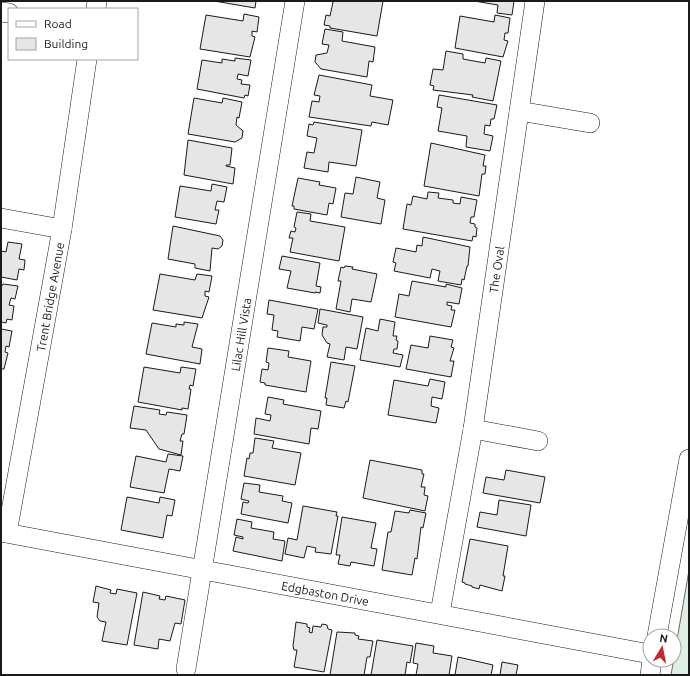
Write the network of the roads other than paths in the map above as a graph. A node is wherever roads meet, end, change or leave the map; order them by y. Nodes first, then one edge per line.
1 (296, 1) edge
2 (535, 1) edge
3 (87, 60) edge
4 (519, 111) junction
5 (590, 123) dead end
6 (1, 218) edge
7 (62, 229) junction
8 (473, 429) junction
9 (538, 441) dead end
10 (689, 459) edge
11 (4, 533) edge
12 (203, 569) junction
13 (440, 613) junction
14 (658, 628) edge
15 (642, 652) edge
16 (186, 669) dead end

1 - 12 street, Lilac Hill Vista
2 - 4 street, The Oval
3 - 7 street, Trent Bridge Avenue
4 - 5 street
4 - 8 street, The Oval
6 - 7 street
7 - 11 street, Trent Bridge Avenue
8 - 9 street
8 - 13 street, The Oval
10 - 14 street
11 - 12 street, Edgbaston Drive
12 - 13 street, Edgbaston Drive
12 - 16 street, Lilac Hill Vista
13 - 15 street, Edgbaston Drive

